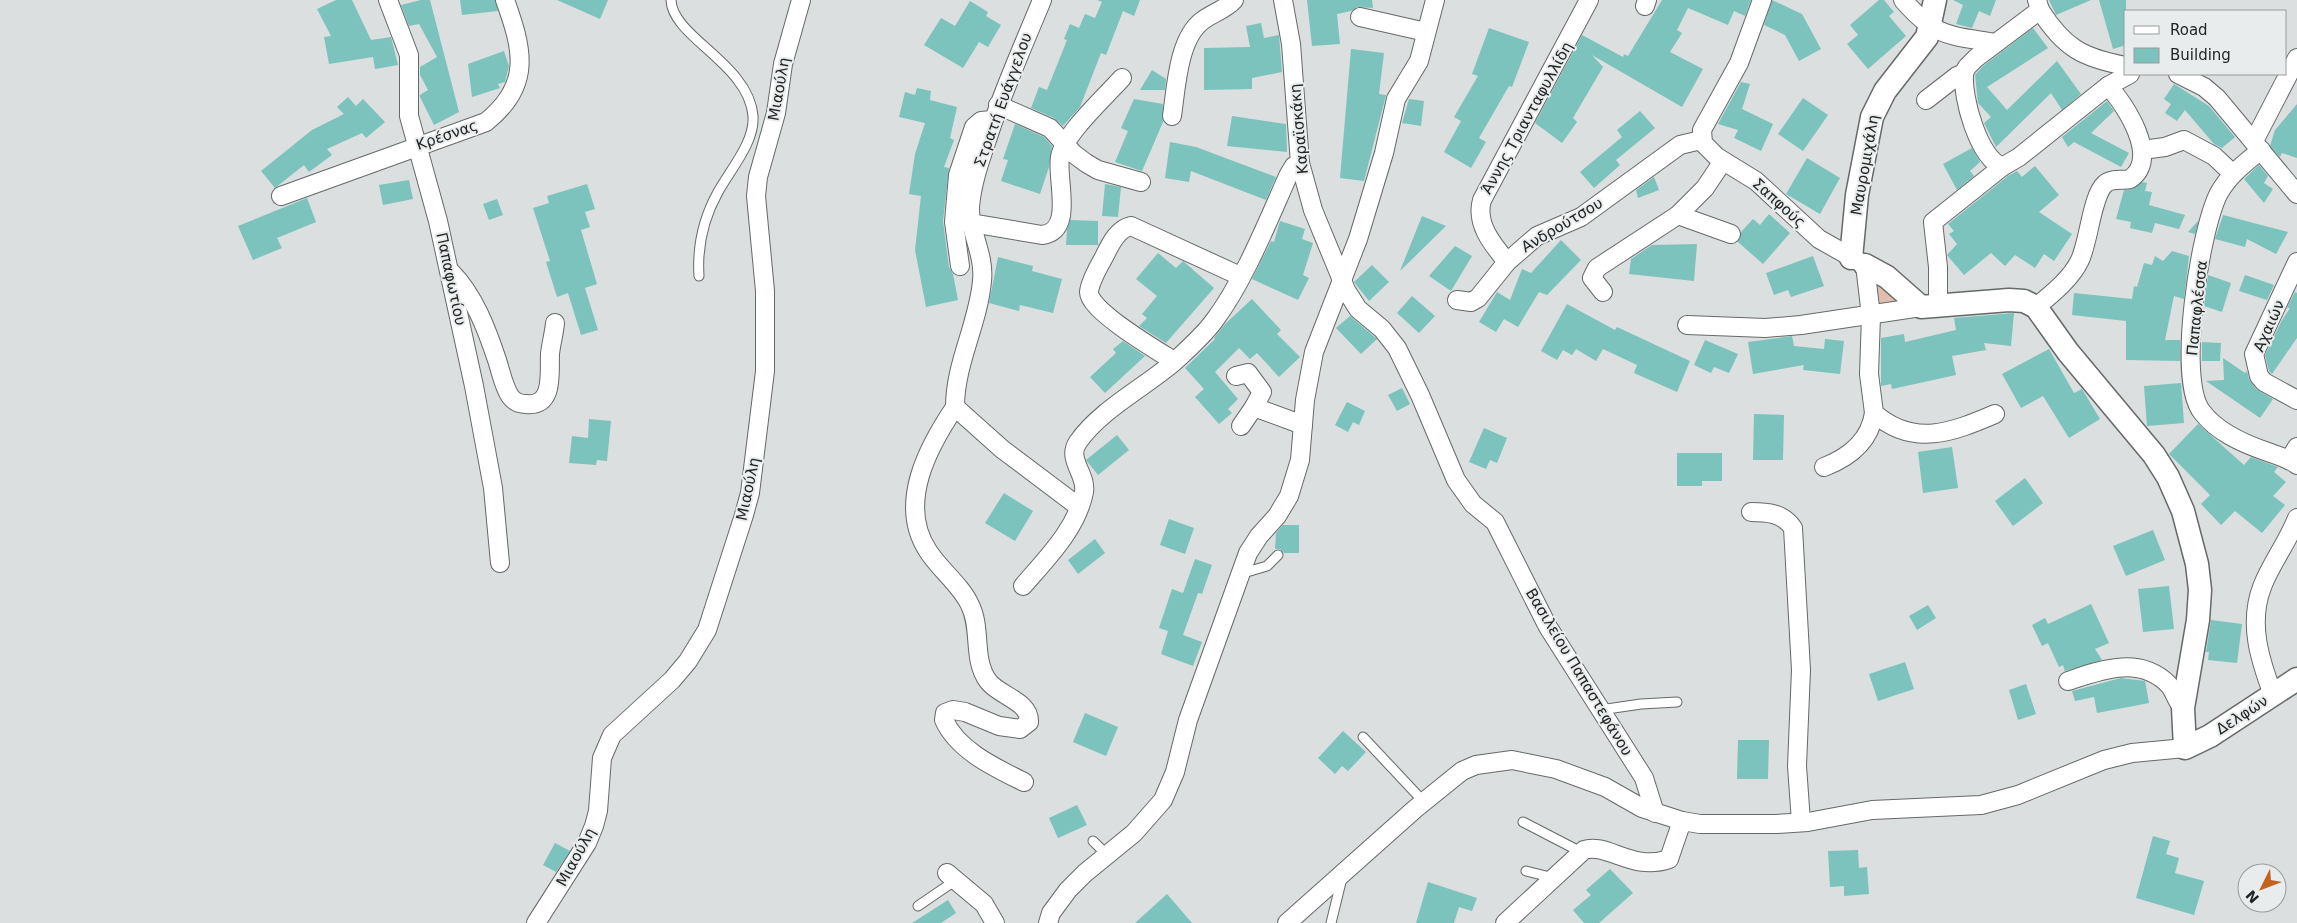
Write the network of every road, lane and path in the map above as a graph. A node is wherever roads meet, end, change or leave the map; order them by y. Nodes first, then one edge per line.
1 (388, 0) edge
2 (505, 0) edge
3 (671, 0) edge
4 (801, 0) edge
5 (1042, 0) edge
6 (1234, 0) edge
7 (1283, 0) edge
8 (1436, 0) edge
9 (1589, 0) edge
10 (1762, 0) edge
11 (1903, 0) edge
12 (1935, 0) edge
13 (2038, 5) edge
14 (1360, 17) dead end
15 (1931, 28) junction
16 (1426, 32) junction
17 (1996, 43) junction
18 (2297, 58) edge
19 (2124, 66) edge
20 (1964, 73) junction
21 (2128, 75) edge
22 (2180, 75) edge
23 (1122, 78) dead end
24 (2108, 86) junction
25 (1926, 100) dead end
26 (996, 112) junction
27 (1172, 116) dead end
28 (764, 119) junction
29 (1701, 140) junction
30 (1065, 143) junction
31 (416, 146) junction
32 (2257, 146) junction
33 (2142, 150) junction
34 (1723, 161) junction
35 (1300, 163) junction
36 (2002, 167) junction
37 (2233, 174) junction
38 (2291, 180) edge
39 (1141, 182) dead end
40 (2297, 194) edge
41 (281, 196) dead end
42 (1678, 215) junction
43 (971, 223) junction
44 (1731, 234) dead end
45 (1507, 262) junction
46 (1858, 262) junction
47 (2297, 262) edge
48 (960, 266) dead end
49 (449, 270) junction
50 (698, 276) dead end
51 (1240, 276) junction
52 (1343, 281) junction
53 (1603, 292) dead end
54 (1458, 300) dead end
55 (1930, 306) junction
56 (2036, 307) junction
57 (1871, 316) junction
58 (555, 323) dead end
59 (1687, 325) dead end
60 (1174, 361) junction
61 (1236, 376) dead end
62 (2297, 400) edge
63 (955, 407) junction
64 (1254, 407) junction
65 (1874, 413) junction
66 (1995, 414) dead end
67 (1303, 425) junction
68 (1241, 426) dead end
69 (2294, 457) edge
70 (1824, 467) dead end
71 (1079, 507) junction
72 (1751, 512) dead end
73 (2297, 518) edge
74 (1278, 555) dead end
75 (500, 563) dead end
76 (1240, 574) junction
77 (1023, 586) dead end
78 (2297, 679) edge
79 (2068, 681) dead end
80 (2273, 695) junction
81 (1677, 702) dead end
82 (2183, 708) junction
83 (1600, 710) junction
84 (1362, 737) dead end
85 (2185, 748) junction
86 (1024, 782) dead end
87 (1423, 801) junction
88 (1654, 813) junction
89 (1523, 822) dead end
90 (1682, 822) junction
91 (1801, 822) junction
92 (1093, 841) dead end
93 (1581, 852) junction
94 (1107, 855) junction
95 (1526, 871) dead end
96 (1343, 873) junction
97 (952, 877) joint
98 (1554, 878) junction
99 (918, 906) dead end
100 (536, 923) edge
101 (995, 923) edge
102 (1048, 923) edge
103 (1287, 923) edge
104 (1331, 923) edge
105 (1505, 923) edge

1 - 31 street, Παπαφωτίου
2 - 31 street, Κρέσνας
3 - 28 lane
4 - 28 street, Μιαούλη
5 - 26 street, Στρατή Ευάγγελου
6 - 27 street
7 - 35 street, Καραϊσκάκη
8 - 16 street
9 - 45 street, Άννης Τριανταφυλλίδη
10 - 29 street
11 - 15 street
12 - 15 street, Μαυρομιχάλη
13 - 17 street
13 - 19 street
14 - 16 street
15 - 17 street
15 - 46 street, Μαυρομιχάλη
16 - 52 street
17 - 20 street
18 - 32 street, Παπαφλέσσα
20 - 25 street
20 - 36 street
21 - 24 street
22 - 32 street
23 - 30 street
24 - 33 street
24 - 36 street
26 - 30 street
26 - 43 street, Στρατή Ευάγγελου
26 - 48 street
28 - 50 lane
28 - 100 street, Μιαούλη
29 - 34 street
29 - 45 street, Ανδρούτσου
30 - 39 street
30 - 43 street
31 - 41 street, Κρέσνας
31 - 49 street, Παπαφωτίου
32 - 37 street, Παπαφλέσσα
32 - 38 street
33 - 37 street
33 - 56 street
34 - 42 street
34 - 46 street, Σαπφούς
35 - 51 street
35 - 52 street, Καραϊσκάκη
36 - 55 street
37 - 69 street, Παπαφλέσσα
38 - 40 street
42 - 44 street
42 - 53 street
43 - 63 street, Στρατή Ευάγγελου
45 - 54 street, Ανδρούτσου
46 - 55 street, Σαπφούς
46 - 57 street, Μαυρομιχάλη
47 - 62 street, Αχαιών
49 - 58 street
49 - 75 street, Παπαφωτίου
51 - 60 street
51 - 60 street
52 - 67 street
52 - 83 street, Βασιλείου Παπαστεφάνου
55 - 56 street
55 - 57 street
56 - 82 street
57 - 59 street
57 - 65 street, Μαυρομιχάλη
60 - 71 street
61 - 64 street
63 - 71 street
63 - 86 street
64 - 67 street
64 - 68 street
65 - 66 street
65 - 70 street
67 - 76 street
71 - 77 street
72 - 91 street
73 - 80 street
74 - 76 lane
76 - 94 street
78 - 80 street, Δελφών
79 - 82 street
80 - 85 street, Δελφών
81 - 83 lane
82 - 85 street
83 - 88 street, Βασιλείου Παπαστεφάνου
84 - 87 lane
85 - 91 street
87 - 88 street
87 - 96 street
88 - 90 street
89 - 93 lane
90 - 91 street
90 - 93 street
92 - 94 lane
93 - 98 street
94 - 102 street
95 - 98 lane
96 - 103 street
96 - 104 lane
97 - 99 lane
97 - 101 street
98 - 105 street

